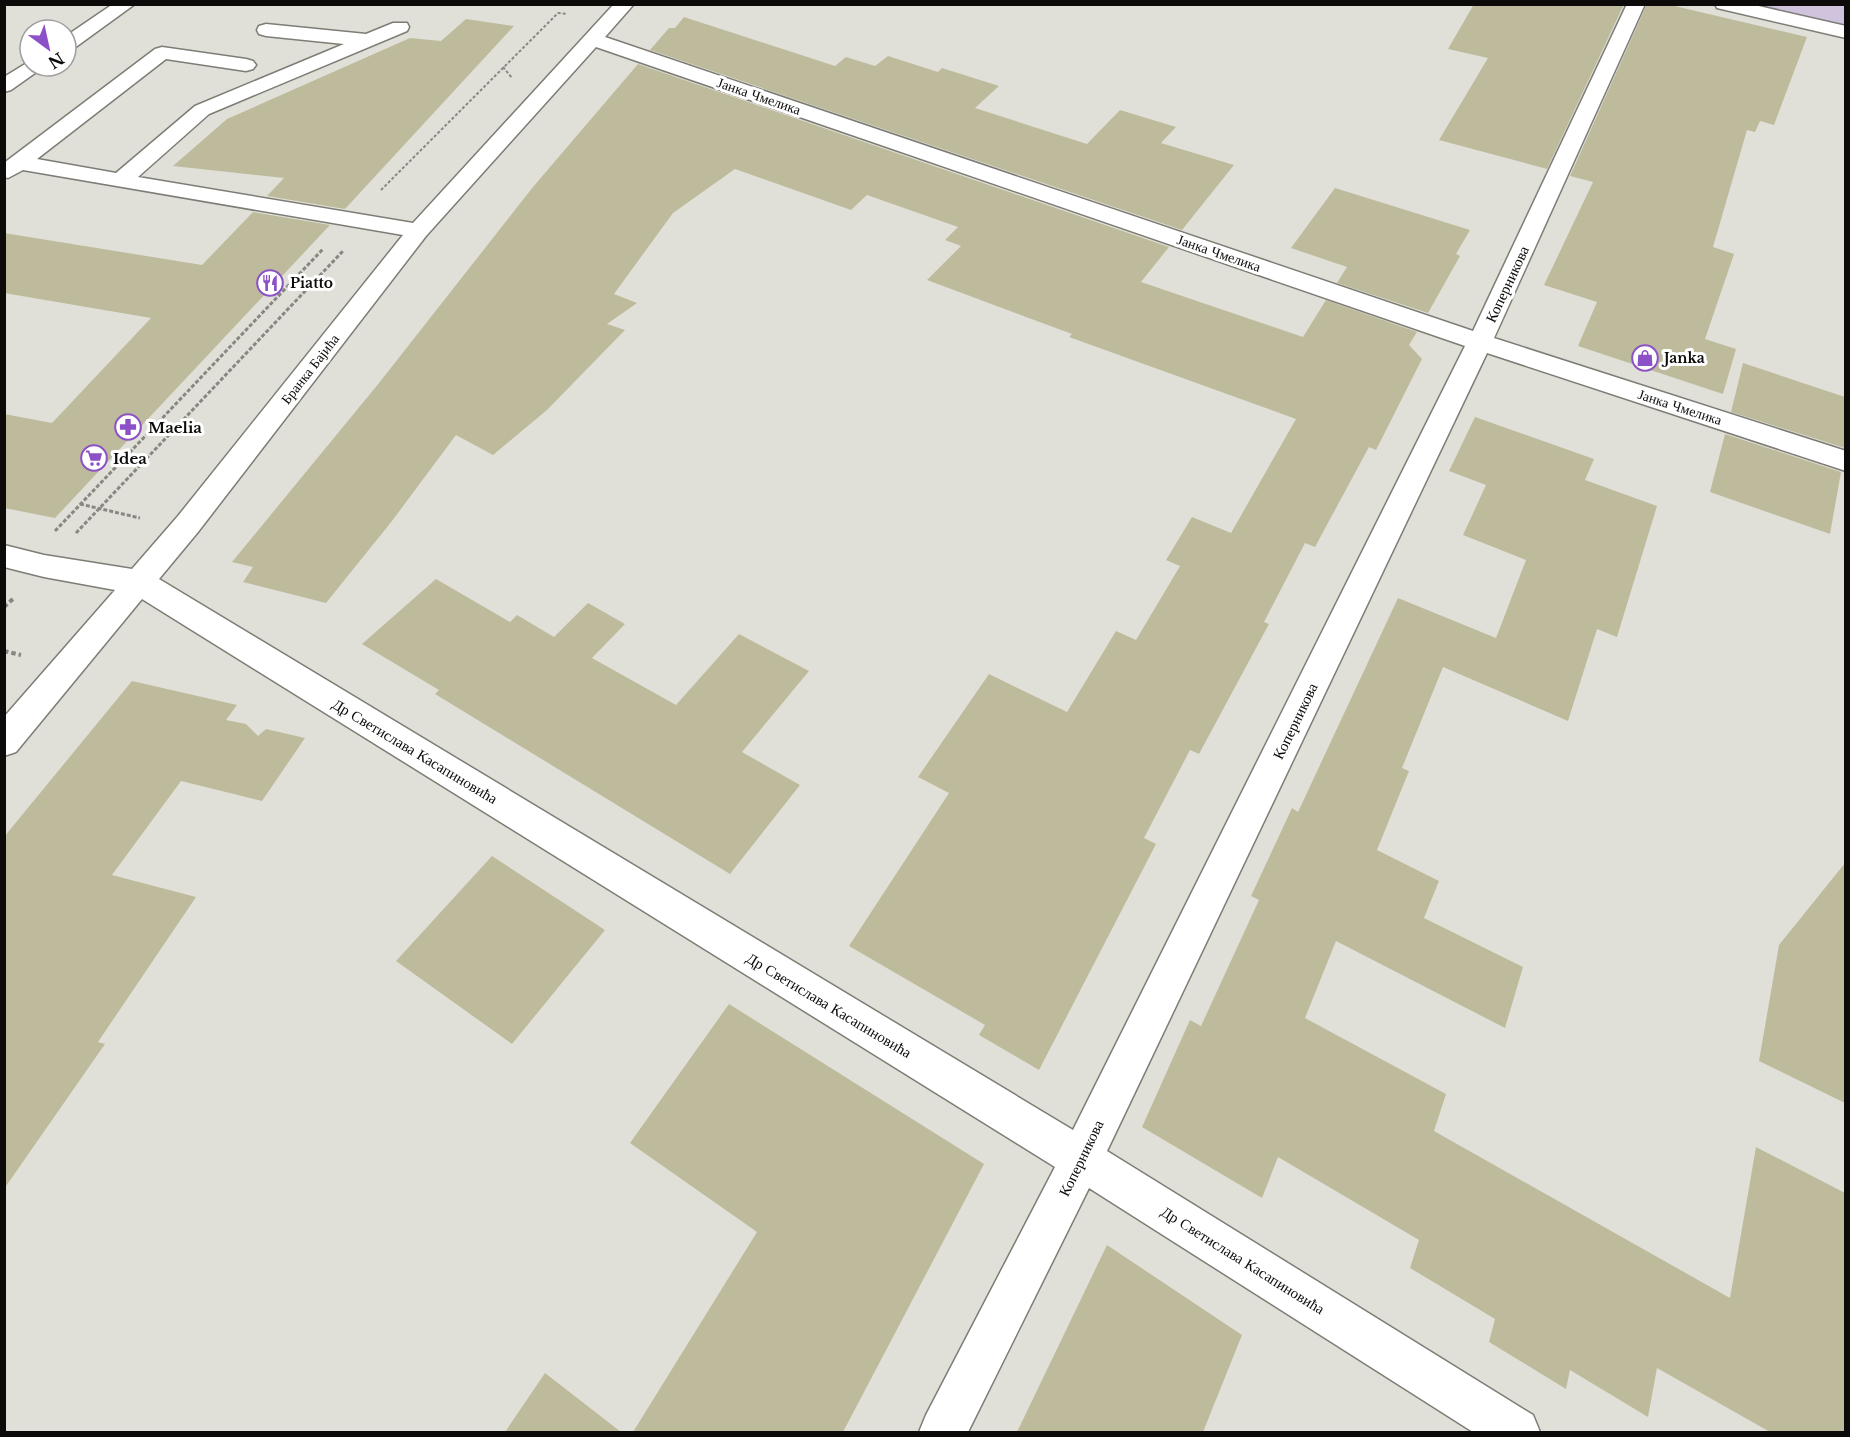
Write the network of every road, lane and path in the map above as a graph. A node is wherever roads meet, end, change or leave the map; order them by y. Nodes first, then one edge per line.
1 (126, 4) edge
2 (625, 4) edge
3 (1636, 4) edge
4 (1724, 4) edge
5 (558, 13) dead end
6 (400, 27) dead end
7 (266, 30) dead end
8 (1845, 32) edge
9 (78, 37) edge
10 (594, 40) junction
11 (367, 41) junction
12 (246, 65) dead end
13 (503, 67) junction
14 (18, 77) edge
15 (514, 79) dead end
16 (4, 86) edge
17 (12, 169) edge
18 (121, 180) junction
19 (362, 222) junction
20 (418, 231) junction
21 (1480, 342) junction
22 (1845, 461) edge
23 (25, 562) edge
24 (139, 582) junction
25 (4, 607) edge
26 (4, 742) edge
27 (1081, 1159) junction
28 (943, 1432) edge
29 (1516, 1432) edge

1 - 9 street
2 - 10 street, Бранка Бајића
3 - 21 street, Коперникова
4 - 8 street
5 - 13 path
6 - 11 street
7 - 11 street
10 - 20 street, Бранка Бајића
10 - 21 street, Јанка Чмелика
11 - 18 street
12 - 17 street
13 - 15 path
13 - 19 path
14 - 16 street
17 - 18 street
18 - 19 street
19 - 20 street
19 - 23 path
19 - 23 path
20 - 24 street, Бранка Бајића
21 - 22 street, Јанка Чмелика
21 - 27 street, Коперникова
23 - 24 street
23 - 25 path
24 - 26 street, Бранка Бајића
24 - 27 street, Др Светислава Касапиновића
27 - 28 street, Коперникова
27 - 29 street, Др Светислава Касапиновића

